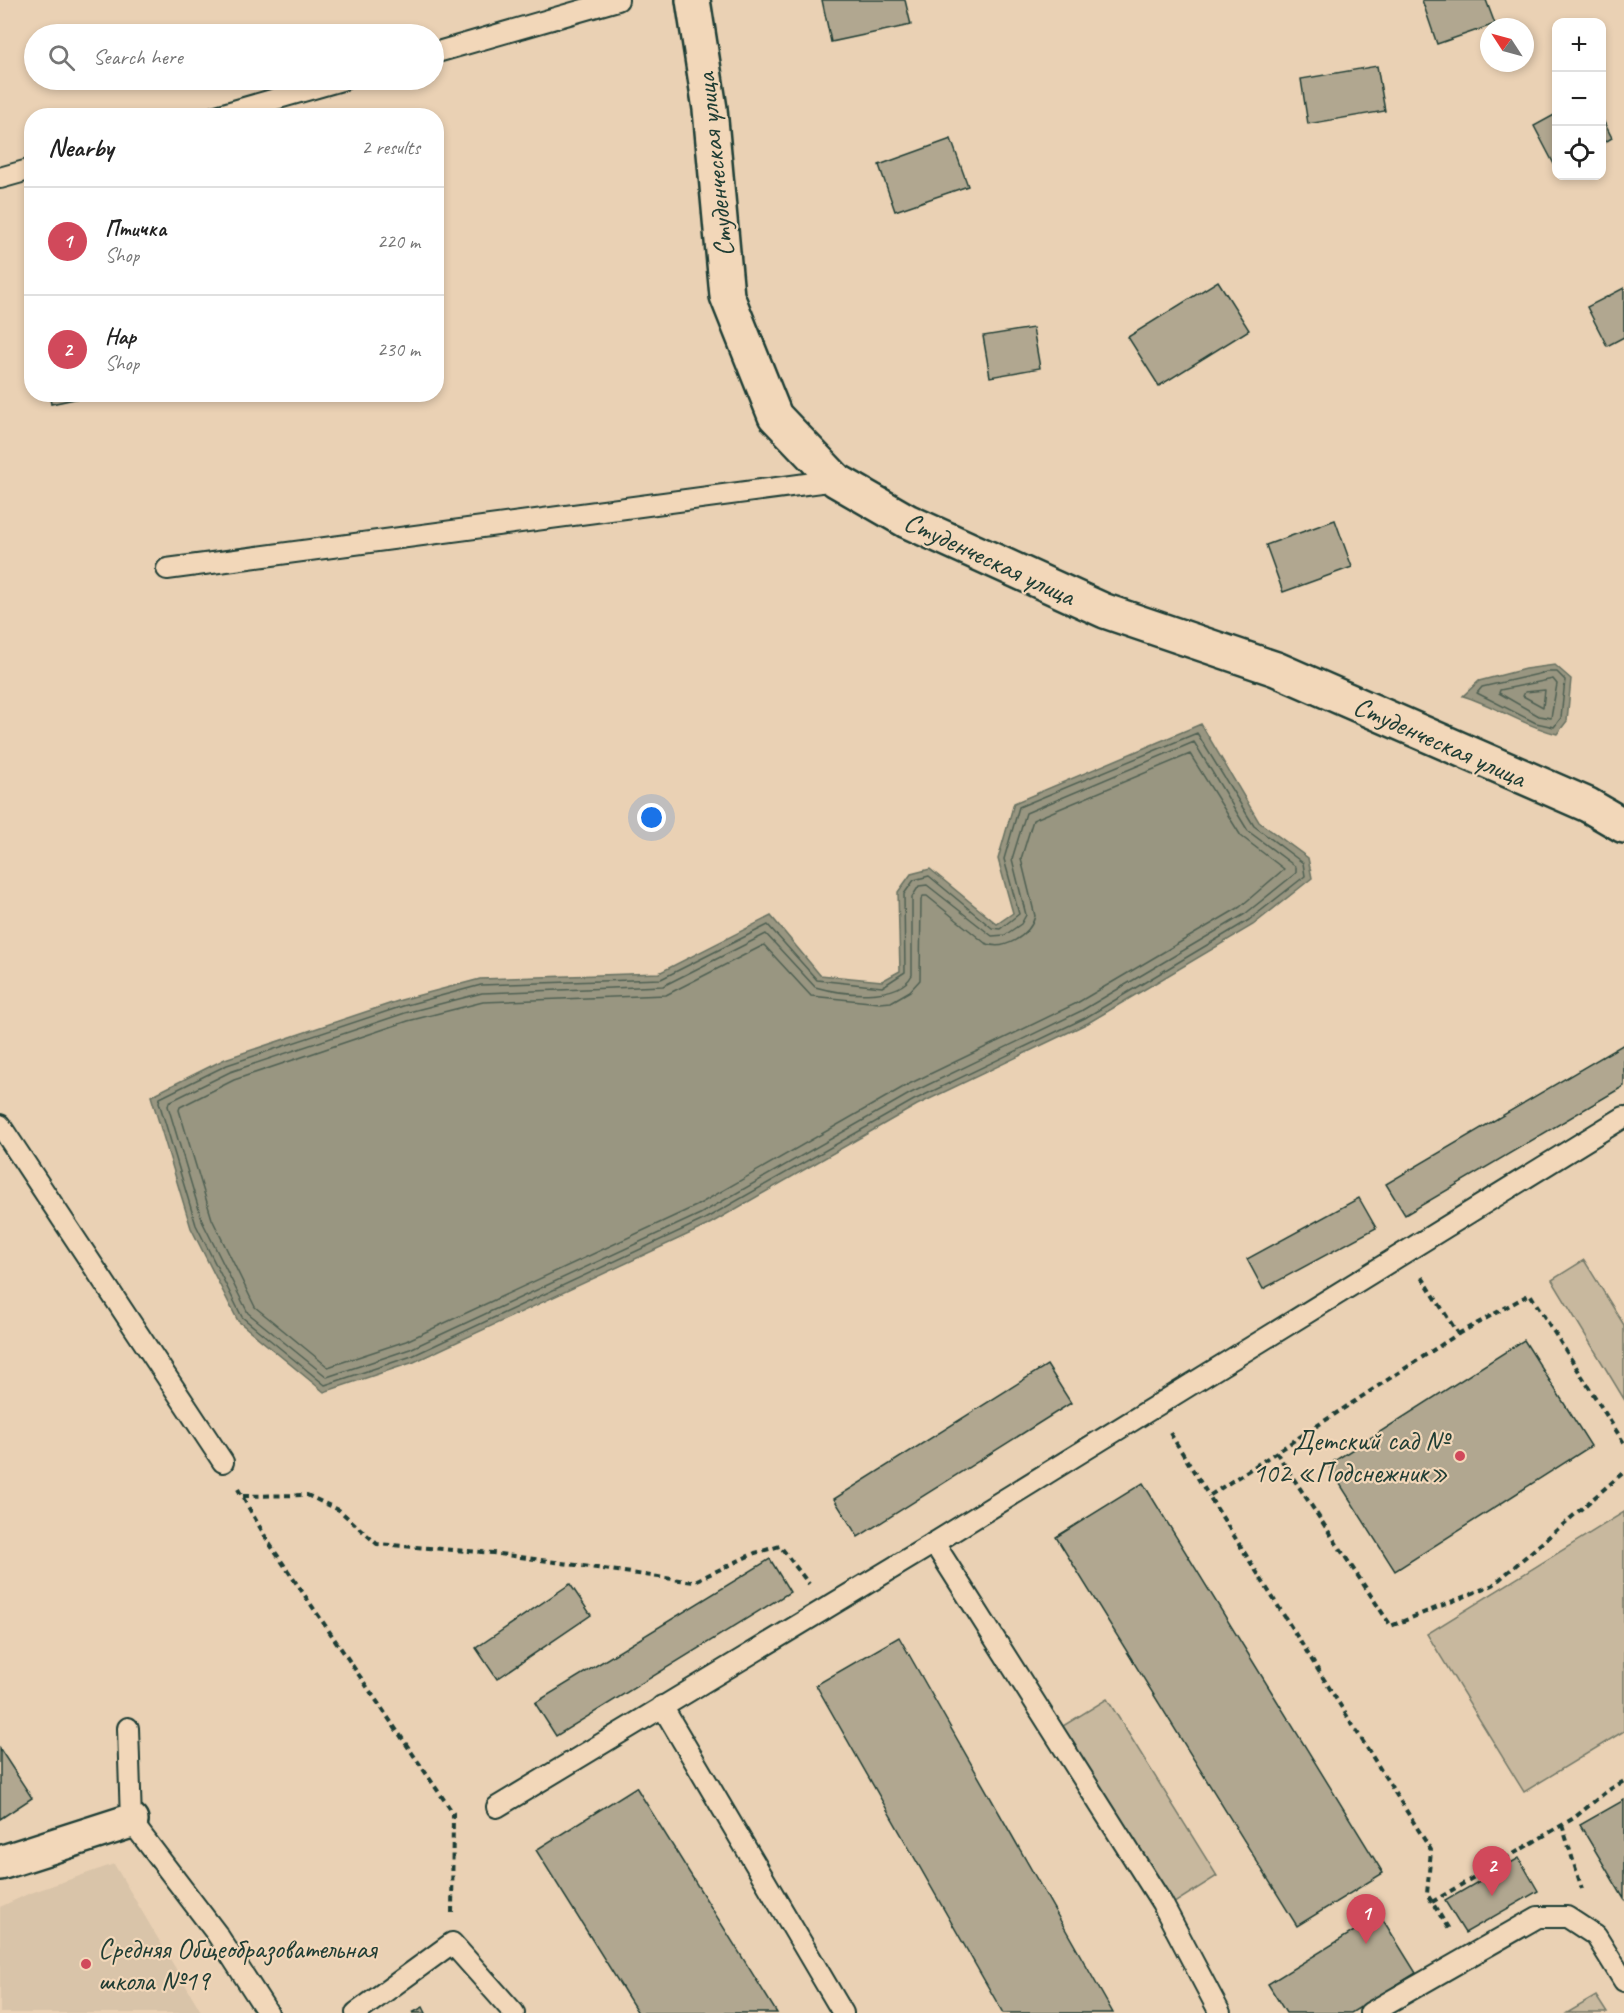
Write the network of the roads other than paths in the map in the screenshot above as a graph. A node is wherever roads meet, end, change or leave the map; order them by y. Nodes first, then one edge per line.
1 (618, 0) edge
2 (693, 0) edge
3 (444, 50) edge
4 (307, 90) edge
5 (244, 108) edge
6 (24, 171) edge
7 (0, 178) edge
8 (836, 480) junction
9 (167, 569) dead end
10 (1624, 826) edge
11 (1624, 1117) edge
12 (0, 1125) edge
13 (223, 1462) road end
14 (934, 1543) junction
15 (662, 1706) junction
16 (128, 1728) dead end
17 (497, 1807) dead end
18 (131, 1821) junction
19 (0, 1863) edge
20 (1624, 1981) edge
21 (268, 2013) edge
22 (356, 2013) edge
23 (514, 2013) edge
24 (843, 2013) edge
25 (1220, 2013) edge
26 (1370, 2013) edge

1 - 3 lane
2 - 8 street, Студенческая улица
4 - 5 lane
6 - 7 lane
8 - 9 lane
8 - 10 street, Студенческая улица
11 - 14 lane
12 - 13 lane
14 - 15 lane
14 - 25 lane
15 - 17 lane
15 - 24 lane
16 - 18 lane
18 - 19 street
18 - 21 lane
20 - 26 lane
22 - 23 lane

